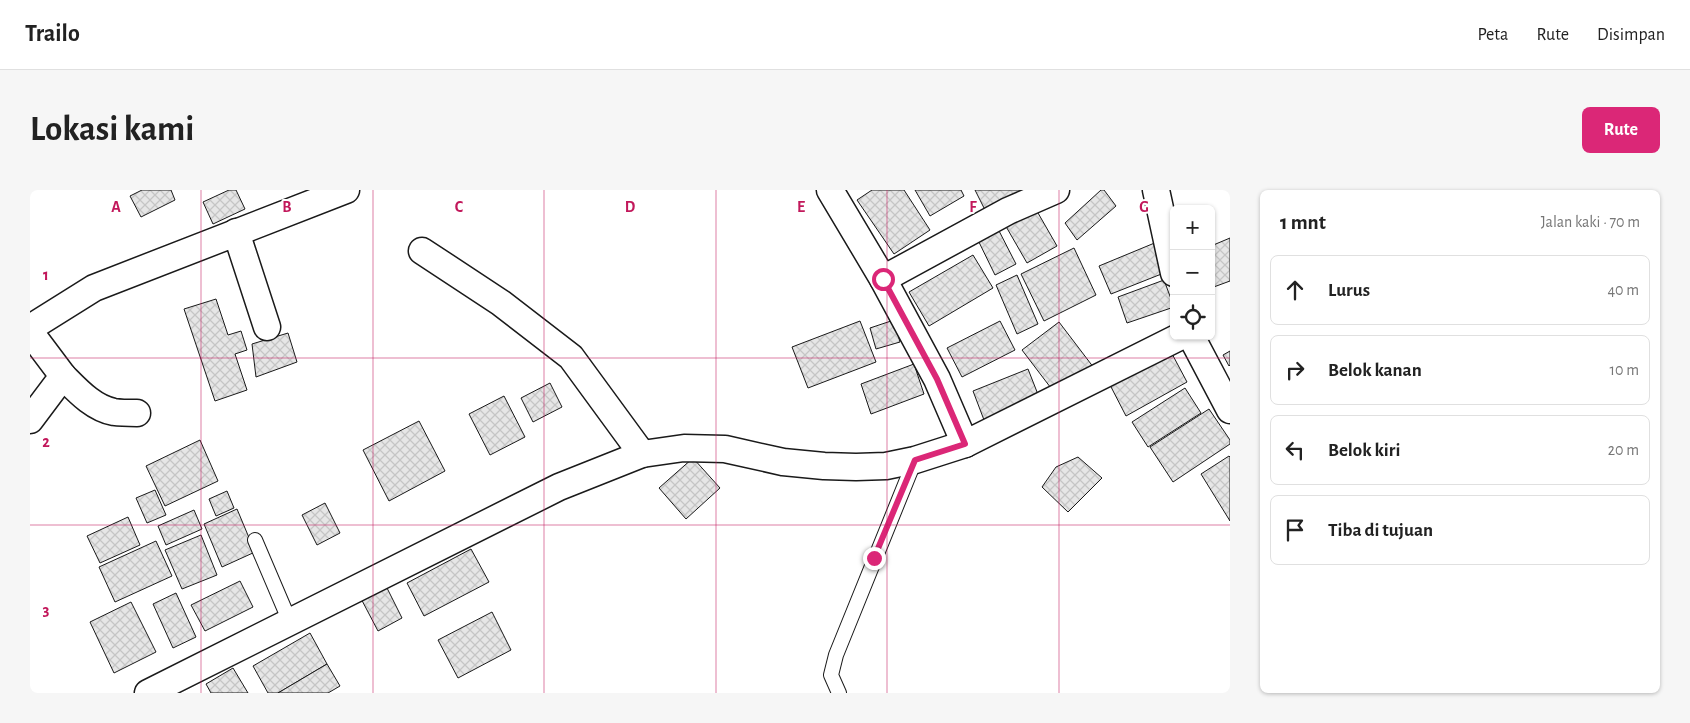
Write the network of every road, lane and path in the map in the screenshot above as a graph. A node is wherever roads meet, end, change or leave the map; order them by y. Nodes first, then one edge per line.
1 (346, 190) edge
2 (830, 190) edge
3 (1056, 190) edge
4 (1156, 190) edge
5 (236, 232) junction
6 (422, 251) dead end
7 (1170, 255) edge
8 (883, 279) junction
9 (267, 327) dead end
10 (30, 328) edge
11 (30, 332) edge
12 (1173, 340) edge
13 (1193, 340) edge
14 (63, 376) junction
15 (1226, 395) edge
16 (138, 413) dead end
17 (30, 420) edge
18 (965, 444) junction
19 (642, 454) junction
20 (915, 460) junction
21 (255, 540) dead end
22 (290, 622) junction
23 (148, 693) edge
24 (839, 693) edge

1 - 5 street
2 - 8 street
3 - 8 street
4 - 7 street
5 - 9 street
5 - 10 street
6 - 19 street
8 - 18 street
11 - 14 street
12 - 18 street
13 - 15 street
14 - 16 street
14 - 17 street
18 - 20 street
19 - 20 street
19 - 22 street
20 - 24 lane
21 - 22 lane
22 - 23 street

